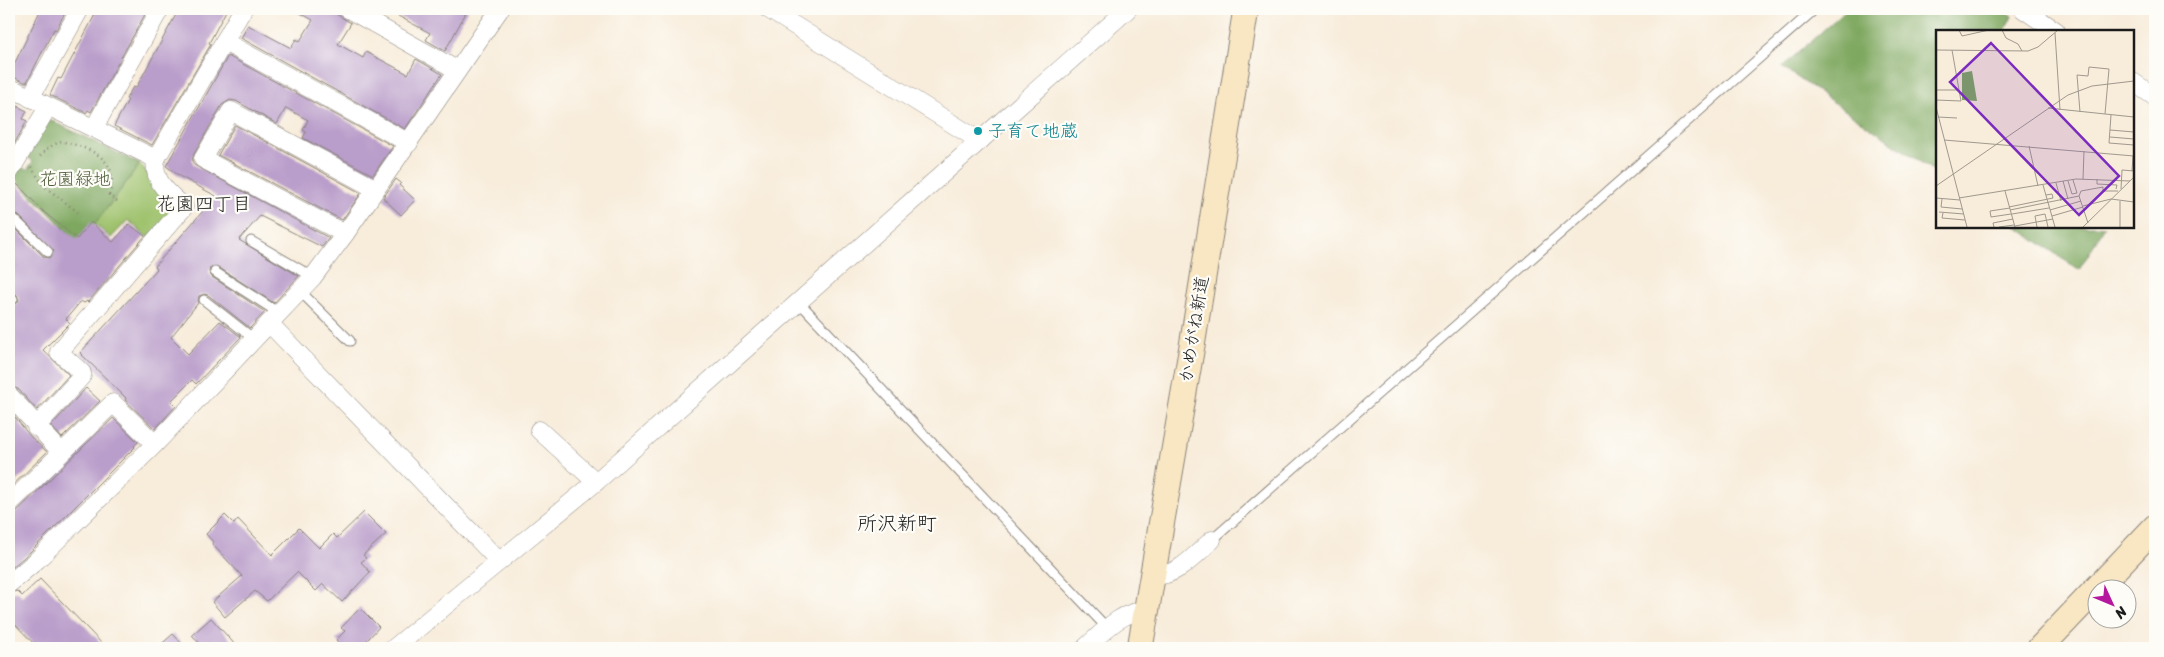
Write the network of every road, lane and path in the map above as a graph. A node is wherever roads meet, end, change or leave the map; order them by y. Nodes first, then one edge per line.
1 (80, 9) edge
2 (160, 9) edge
3 (243, 9) edge
4 (348, 9) edge
5 (500, 9) edge
6 (768, 9) edge
7 (1128, 9) edge
8 (1246, 9) edge
9 (1815, 9) edge
10 (2023, 9) edge
11 (2054, 30) edge
12 (225, 42) junction
13 (457, 70) junction
14 (2134, 83) edge
15 (9, 87) edge
16 (2155, 97) edge
17 (30, 98) junction
18 (48, 107) junction
19 (94, 128) junction
20 (980, 141) junction
21 (409, 142) junction
22 (156, 159) junction
23 (17, 161) edge
24 (376, 189) junction
25 (119, 202) dead end
26 (79, 213) dead end
27 (9, 214) edge
28 (345, 234) junction
29 (250, 241) dead end
30 (48, 252) dead end
31 (215, 272) dead end
32 (313, 277) junction
33 (300, 290) junction
34 (204, 300) dead end
35 (799, 302) junction
36 (274, 318) junction
37 (254, 339) junction
38 (350, 341) dead end
39 (9, 398) edge
40 (36, 427) junction
41 (540, 430) dead end
42 (155, 444) junction
43 (61, 452) junction
44 (596, 482) junction
45 (9, 504) edge
46 (2155, 527) edge
47 (1212, 540) joint
48 (500, 561) junction
49 (1152, 576) junction
50 (9, 584) edge
51 (1146, 611) junction
52 (1108, 629) junction
53 (394, 648) edge
54 (1085, 648) edge
55 (1140, 648) edge
56 (2040, 648) edge

1 - 17 street
2 - 19 street
3 - 12 street
4 - 13 street
5 - 13 street
6 - 20 street
7 - 20 street
8 - 49 street, かめがね新道
9 - 47 lane
10 - 11 street
12 - 21 street
12 - 22 street
13 - 21 street
14 - 16 street
15 - 17 street
17 - 18 street
18 - 19 street
18 - 23 street
19 - 22 street
20 - 35 street
21 - 24 street
22 - 40 street
23 - 25 path
23 - 26 path
24 - 28 street
24 - 28 street
27 - 30 lane
28 - 32 street
29 - 32 lane
31 - 36 lane
32 - 33 street
33 - 36 street
33 - 38 lane
34 - 37 lane
35 - 44 street
35 - 52 lane
36 - 37 street
36 - 48 street
37 - 42 street
39 - 40 street
40 - 43 street
41 - 44 street
42 - 43 street
42 - 50 street
43 - 45 street
44 - 48 street
46 - 56 street
47 - 49 street
48 - 53 street
49 - 51 street, かめがね新道
51 - 52 street
51 - 55 street, かめがね新道
52 - 54 street

